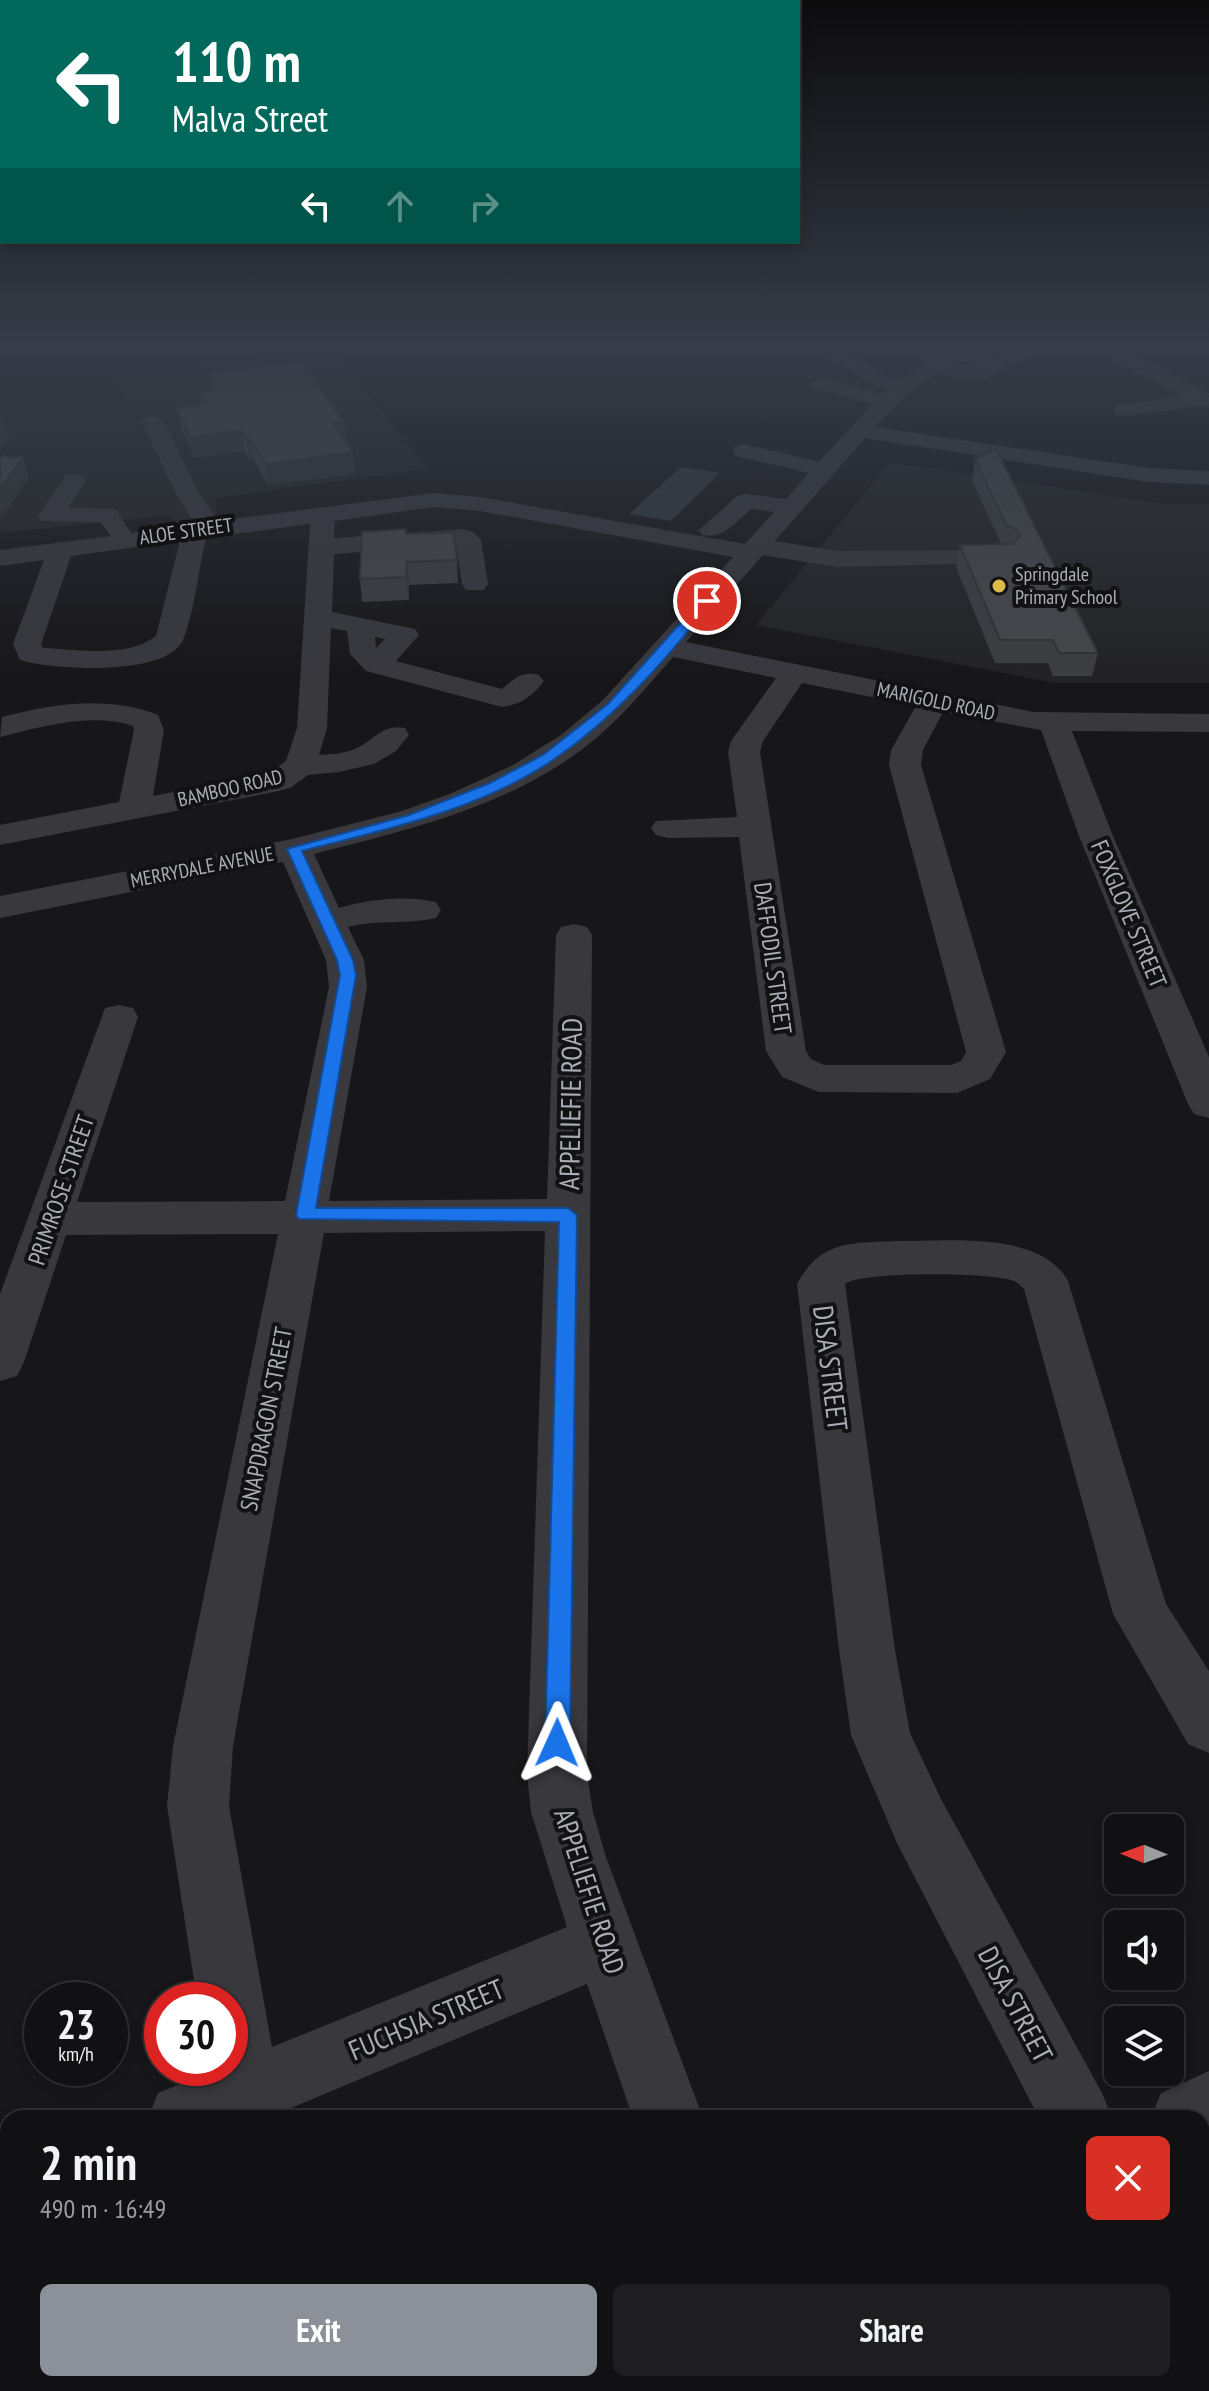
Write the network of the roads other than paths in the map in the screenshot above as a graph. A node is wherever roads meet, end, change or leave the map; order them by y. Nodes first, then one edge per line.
1 (168, 454) edge
2 (755, 454) edge
3 (840, 454) edge
4 (1008, 454) edge
5 (825, 470) junction
6 (1209, 478) edge
7 (74, 480) dead end
8 (791, 507) junction
9 (323, 513) junction
10 (155, 521) dead end
11 (202, 529) junction
12 (90, 530) dead end
13 (711, 530) dead end
14 (121, 533) junction
15 (321, 547) junction
16 (61, 549) junction
17 (753, 549) junction
18 (0, 558) edge
19 (1000, 558) edge
20 (475, 584) dead end
21 (318, 617) junction
22 (360, 626) junction
23 (666, 647) junction
24 (376, 665) junction
25 (796, 671) junction
26 (529, 681) dead end
27 (934, 701) junction
28 (1054, 723) junction
29 (0, 728) edge
30 (1206, 729) edge
31 (394, 735) dead end
32 (300, 766) junction
33 (134, 810) junction
34 (755, 827) junction
35 (668, 828) dead end
36 (0, 835) edge
37 (294, 849) junction
38 (0, 907) edge
39 (423, 910) dead end
40 (327, 922) junction
41 (574, 935) dead end
42 (119, 1017) dead end
43 (1209, 1104) edge
44 (305, 1215) junction
45 (568, 1215) junction
46 (52, 1219) junction
47 (0, 1362) edge
48 (1209, 1724) edge
49 (605, 1944) junction
50 (227, 1982) edge
51 (245, 2086) edge
52 (248, 2106) edge
53 (226, 2110) edge
54 (665, 2110) edge
55 (1073, 2110) edge

1 - 11 street
2 - 5 street
3 - 5 street, MERRYDALE AVENUE
4 - 6 street
5 - 8 street, MERRYDALE AVENUE
7 - 14 street
8 - 13 street
8 - 17 street, MERRYDALE AVENUE
9 - 11 street, ALOE STREET
9 - 15 street, BAMBOO ROAD
9 - 17 street, ALOE STREET
10 - 14 street
11 - 14 street, ALOE STREET
11 - 16 street
12 - 14 street
14 - 16 street, ALOE STREET
15 - 20 street
15 - 21 street, BAMBOO ROAD
16 - 18 street, ALOE STREET
17 - 19 street, ALOE STREET
17 - 23 street, MERRYDALE AVENUE
21 - 22 street
21 - 32 street, BAMBOO ROAD
22 - 24 street
22 - 24 street
23 - 25 street, MARIGOLD ROAD
23 - 37 street, MERRYDALE AVENUE
24 - 26 street
25 - 27 street, MARIGOLD ROAD
25 - 34 street, DAFFODIL STREET
27 - 28 street, MARIGOLD ROAD
27 - 34 street, DAFFODIL STREET
28 - 30 street, MARIGOLD ROAD
28 - 43 street, FOXGLOVE STREET
29 - 33 street
31 - 32 street
32 - 33 street, BAMBOO ROAD
33 - 36 street, BAMBOO ROAD
34 - 35 street
37 - 38 street, MERRYDALE AVENUE
37 - 40 street, SNAPDRAGON STREET
39 - 40 street
40 - 44 street, SNAPDRAGON STREET
41 - 45 street, APPELIEFIE ROAD
42 - 46 street, PRIMROSE STREET
44 - 45 street
44 - 46 street
44 - 50 street, SNAPDRAGON STREET
45 - 49 street, APPELIEFIE ROAD
46 - 47 street, PRIMROSE STREET
48 - 55 street, DISA STREET
49 - 52 street, FUCHSIA STREET
49 - 54 street, APPELIEFIE ROAD
51 - 52 street, SNAPDRAGON STREET
52 - 53 street, FUCHSIA STREET

